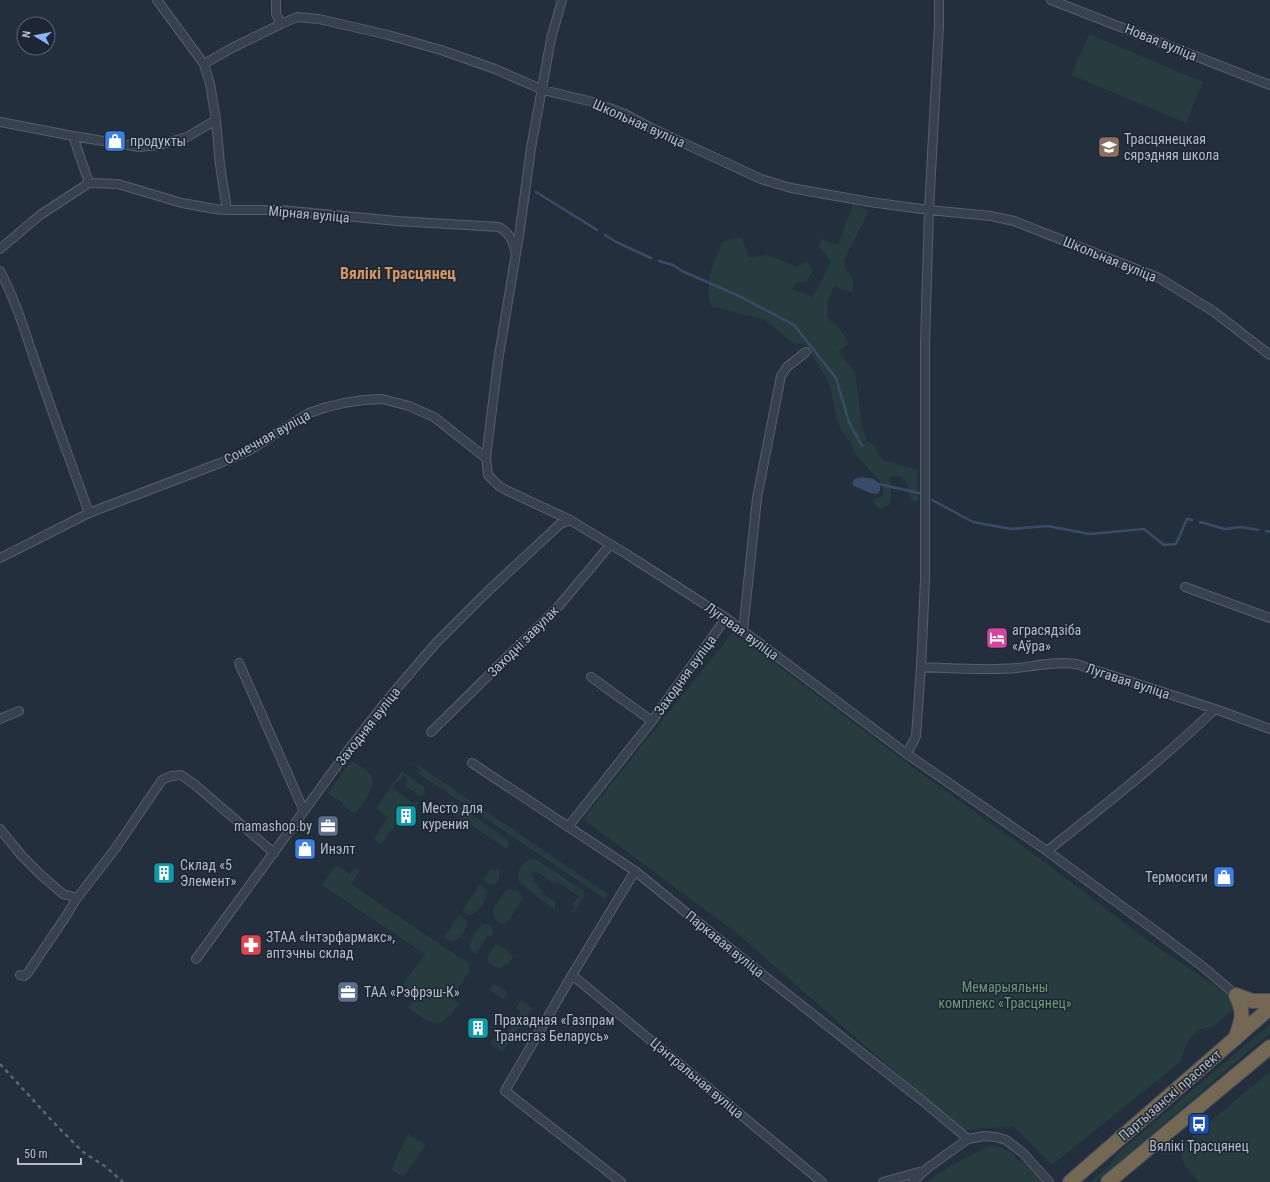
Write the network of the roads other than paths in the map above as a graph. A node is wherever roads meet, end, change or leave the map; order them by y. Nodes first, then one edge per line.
1 (158, 0) edge
2 (276, 0) edge
3 (562, 0) edge
4 (940, 0) edge
5 (1052, 0) edge
6 (281, 24) junction
7 (204, 64) junction
8 (1270, 85) edge
9 (543, 90) junction
10 (216, 120) junction
11 (0, 122) edge
12 (73, 136) junction
13 (89, 183) junction
14 (227, 210) junction
15 (929, 210) junction
16 (499, 227) junction
17 (520, 229) junction
18 (0, 249) edge
19 (516, 254) junction
20 (0, 271) edge
21 (806, 352) dead end
22 (1270, 355) edge
23 (486, 458) junction
24 (89, 513) junction
25 (570, 520) junction
26 (610, 544) junction
27 (0, 558) edge
28 (1185, 587) dead end
29 (726, 618) junction
30 (1270, 618) edge
31 (743, 630) junction
32 (239, 663) dead end
33 (921, 667) junction
34 (591, 678) dead end
35 (1214, 709) junction
36 (19, 711) dead end
37 (0, 719) edge
38 (652, 721) junction
39 (1270, 728) edge
40 (430, 732) dead end
41 (907, 754) junction
42 (472, 763) dead end
43 (304, 811) junction
44 (568, 827) junction
45 (0, 829) edge
46 (1047, 851) junction
47 (274, 853) junction
48 (635, 871) junction
49 (76, 898) junction
50 (196, 959) dead end
51 (20, 975) dead end
52 (572, 975) junction
53 (1236, 995) junction
54 (1270, 1001) edge
55 (1270, 1008) edge
56 (1235, 1039) junction
57 (1270, 1047) edge
58 (968, 1139) junction
59 (926, 1170) junction
60 (621, 1182) edge
61 (822, 1182) edge
62 (883, 1182) edge
63 (914, 1182) edge
64 (1049, 1182) edge
65 (1070, 1182) edge
66 (1108, 1182) edge

1 - 7 street
2 - 6 street
3 - 9 street
4 - 15 street
5 - 8 street, Новая вуліца
6 - 7 street, Школьная вуліца
6 - 9 street, Школьная вуліца
7 - 10 street
9 - 15 street, Школьная вуліца
9 - 17 street
10 - 12 street
10 - 14 street
11 - 12 street
12 - 13 street
13 - 14 street, Мірная вуліца
13 - 18 street
14 - 16 street, Мірная вуліца
15 - 22 street, Школьная вуліца
15 - 33 street
16 - 17 street, Мірная вуліца
16 - 19 street
17 - 19 street
19 - 23 street
20 - 24 street
21 - 31 street
23 - 24 street, Сонечная вуліца
23 - 25 street
24 - 27 street, Сонечная вуліца
25 - 26 street, Лугавая вуліца
25 - 43 street, Заходняя вуліца
26 - 29 street, Лугавая вуліца
26 - 40 street, Заходні завулак
28 - 30 street
29 - 31 street, Лугавая вуліца
29 - 38 street, Заходняя вуліца
31 - 41 street, Лугавая вуліца
32 - 43 street
33 - 35 street, Лугавая вуліца
33 - 41 street
34 - 38 street
35 - 39 street, Лугавая вуліца
35 - 46 street
36 - 37 street
38 - 44 street, Заходняя вуліца
41 - 46 street, Лугавая вуліца
42 - 44 street, Паркавая вуліца
43 - 47 street, Заходняя вуліца
44 - 48 street, Паркавая вуліца
45 - 49 street
46 - 53 street, Лугавая вуліца
47 - 49 street
47 - 50 street, Заходняя вуліца
48 - 52 street
48 - 58 street, Паркавая вуліца
49 - 51 street
52 - 60 street
52 - 61 street, Цэнтральная вуліца
53 - 54 highway
53 - 56 highway
55 - 56 highway, Партызанскі праспект
56 - 65 highway, Партызанскі праспект
57 - 66 highway, Партызанскі праспект
58 - 59 street
58 - 64 street
59 - 62 street
59 - 63 street

